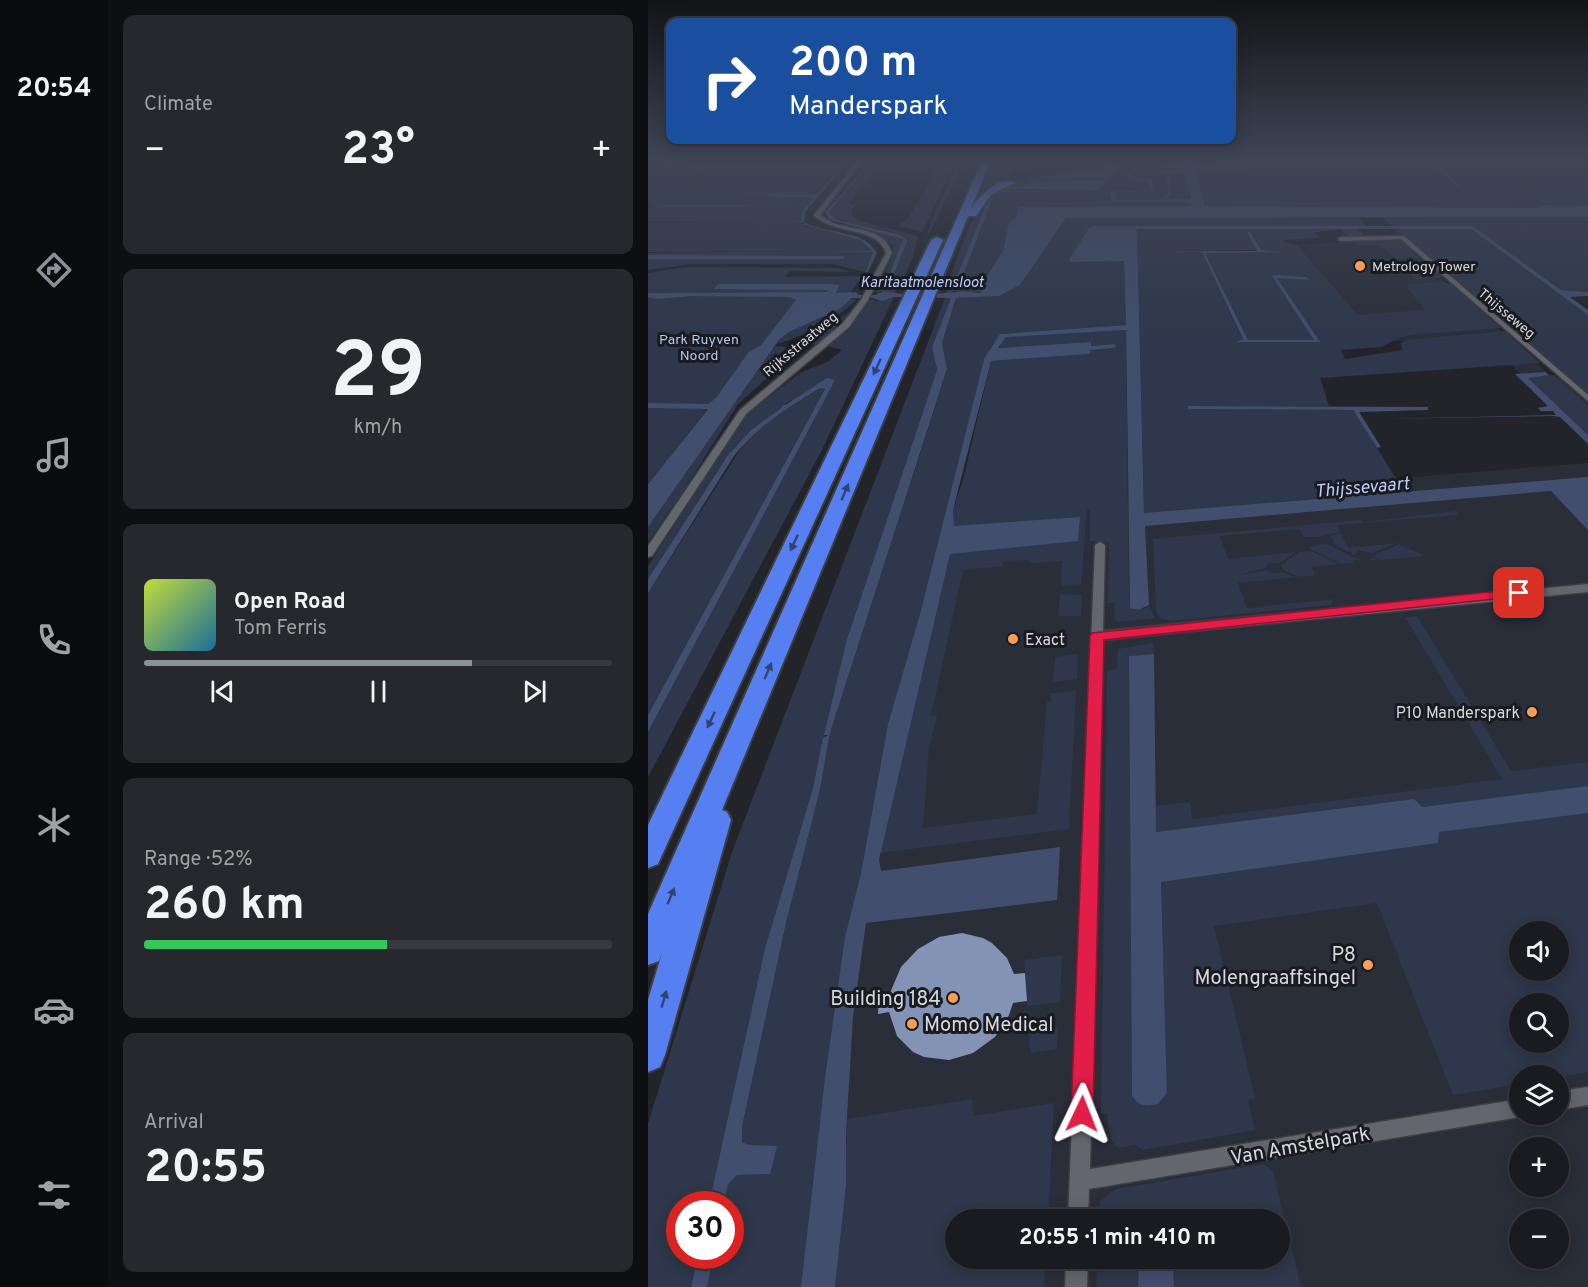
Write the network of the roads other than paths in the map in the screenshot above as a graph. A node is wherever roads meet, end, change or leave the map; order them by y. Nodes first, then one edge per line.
1 (820, 217) edge
2 (962, 217) edge
3 (970, 217) edge
4 (942, 228) dead end
5 (1341, 239) dead end
6 (919, 247) dead end
7 (949, 247) junction
8 (924, 266) junction
9 (919, 296) junction
10 (1588, 399) edge
11 (1100, 545) dead end
12 (648, 554) edge
13 (1588, 588) edge
14 (1097, 636) junction
15 (745, 724) junction
16 (648, 855) edge
17 (648, 950) edge
18 (648, 1055) edge
19 (1588, 1096) edge
20 (1569, 1099) edge
21 (1509, 1109) edge
22 (1080, 1181) junction
23 (1079, 1209) edge
24 (1077, 1269) edge
25 (1076, 1287) edge

1 - 12 street, Rijksstraatweg
2 - 7 highway
3 - 7 highway
4 - 8 highway
5 - 10 street, Thijsseweg
6 - 8 highway
7 - 9 highway
8 - 9 highway
15 -> 9 highway
9 -> 16 highway
11 - 14 street
13 - 14 street
14 - 22 street
17 -> 15 highway
18 -> 15 highway
19 - 20 street
21 - 22 street, Van Amstelpark
22 - 23 street
24 - 25 street

